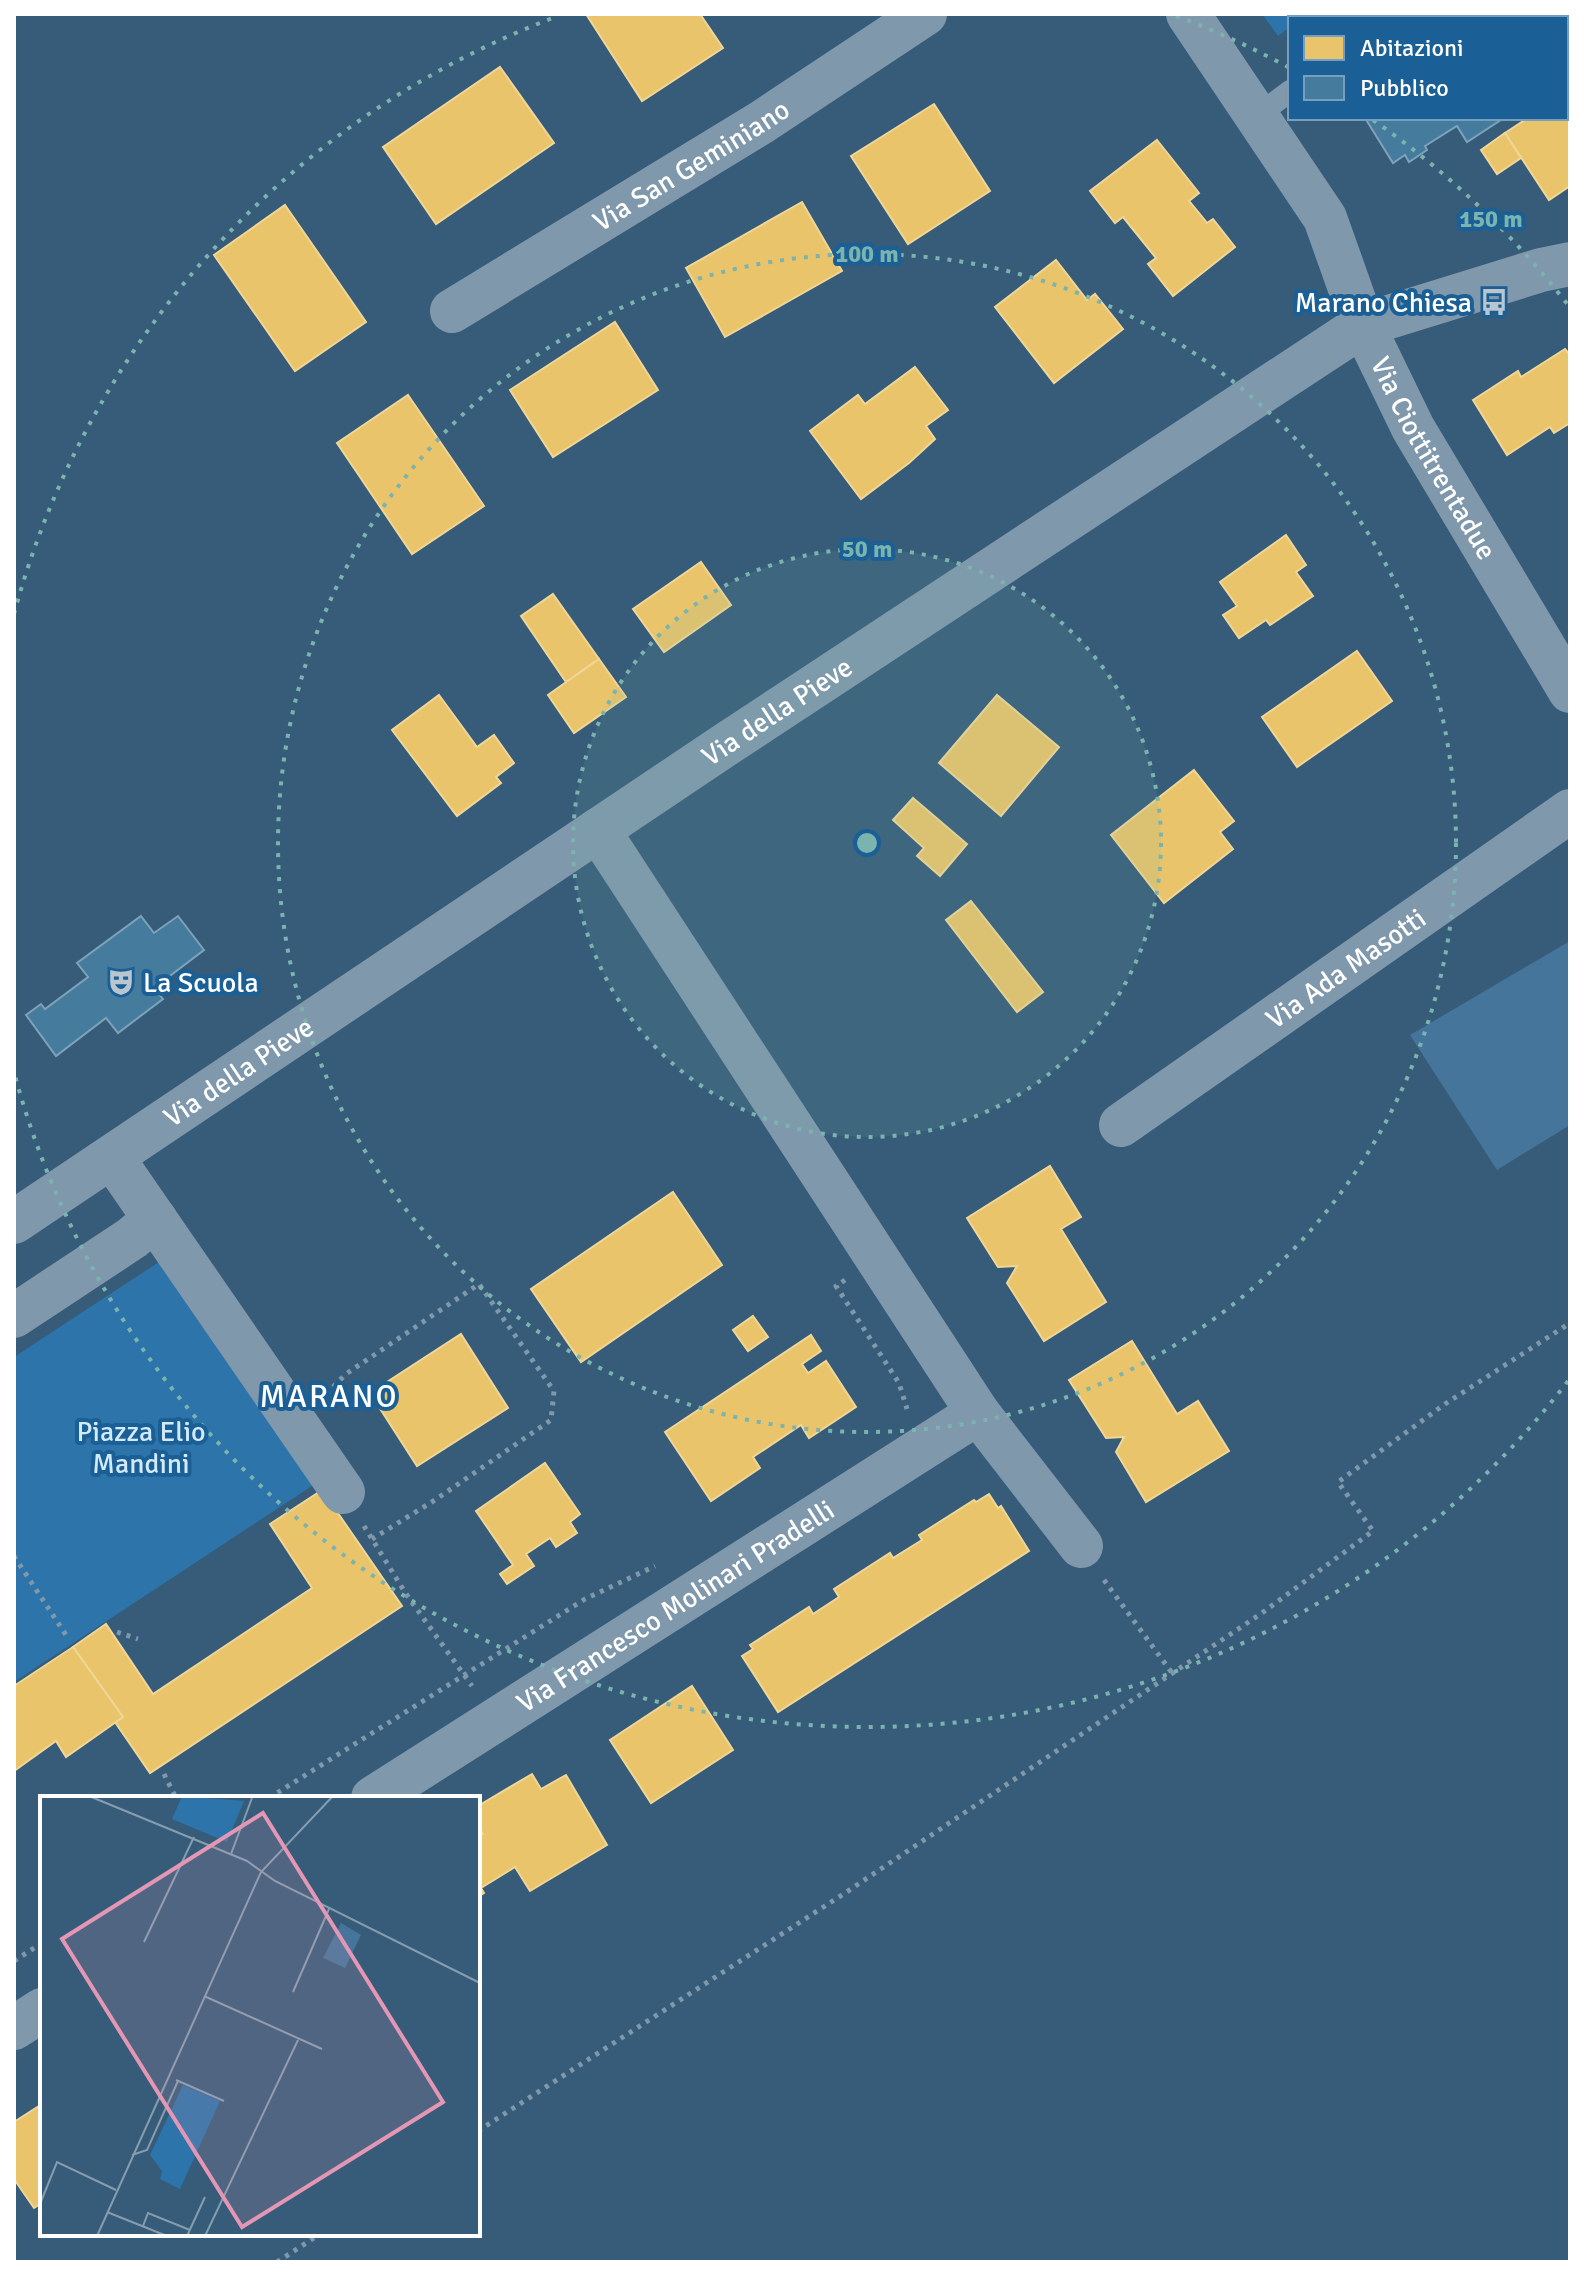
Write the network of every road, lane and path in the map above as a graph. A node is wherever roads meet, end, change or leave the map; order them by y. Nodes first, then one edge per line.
1 (925, 14) edge
2 (1188, 14) edge
3 (1273, 103) edge
4 (1570, 264) edge
5 (452, 311) dead end
6 (1363, 325) junction
7 (1570, 691) edge
8 (1570, 811) edge
9 (598, 830) junction
10 (1121, 1125) dead end
11 (112, 1157) junction
12 (155, 1219) junction
13 (14, 1222) edge
14 (878, 1259) junction
15 (14, 1316) edge
16 (1570, 1323) edge
17 (978, 1413) junction
18 (294, 1421) junction
19 (911, 1422) dead end
20 (343, 1492) joint
21 (372, 1539) junction
22 (1081, 1546) joint
23 (14, 1556) edge
24 (666, 1563) dead end
25 (117, 1632) dead end
26 (66, 1635) dead end
27 (138, 1639) dead end
28 (463, 1673) junction
29 (1172, 1673) junction
30 (496, 1720) junction
31 (164, 1774) dead end
32 (175, 1796) edge
33 (272, 1796) edge
34 (376, 1796) edge
35 (40, 1944) edge
36 (14, 1961) edge
37 (40, 2011) edge
38 (14, 2028) edge
39 (480, 2130) edge
40 (317, 2236) edge
41 (277, 2262) edge

1 - 5 street, Via San Geminiano
2 - 3 street, Via Ciottitrentadue
3 - 6 street, Via Ciottitrentadue
4 - 6 street, Via della Pieve
6 - 7 street, Via Ciottitrentadue
6 - 9 street, Via della Pieve
8 - 10 street, Via Ada Masotti
9 - 11 street, Via della Pieve
9 - 14 street
11 - 12 street
11 - 13 street, Via della Pieve
12 - 15 street
12 - 18 street
14 - 17 street
14 - 19 path
16 - 29 path
17 - 22 street
17 - 30 street, Via Francesco Molinari Pradelli
18 - 20 street
18 - 21 path
20 - 21 path
21 - 28 path
22 - 29 path
23 - 26 path
24 - 28 path
25 - 27 path
28 - 30 path
28 - 33 path
29 - 39 path
30 - 34 street, Via Francesco Molinari Pradelli
31 - 32 path
35 - 36 path
37 - 38 street
40 - 41 path

